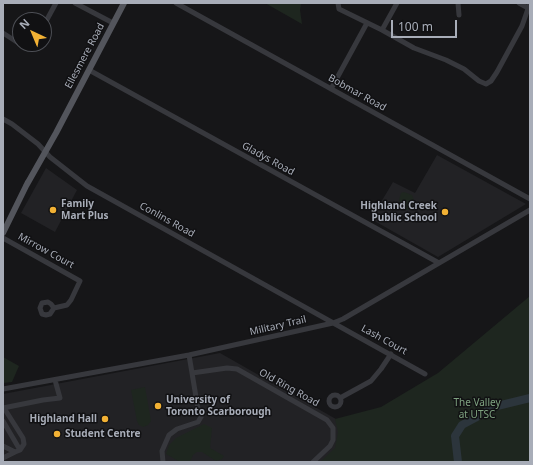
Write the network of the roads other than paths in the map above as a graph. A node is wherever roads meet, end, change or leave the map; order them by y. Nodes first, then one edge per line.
1 (56, 3) edge
2 (75, 3) edge
3 (124, 3) edge
4 (176, 3) edge
5 (338, 3) edge
6 (397, 3) edge
7 (458, 3) edge
8 (519, 3) edge
9 (529, 6) edge
10 (51, 12) edge
11 (459, 15) dead end
12 (114, 23) junction
13 (367, 23) junction
14 (382, 30) junction
15 (3, 33) edge
16 (12, 39) edge
17 (89, 70) junction
18 (331, 89) junction
19 (3, 119) edge
20 (44, 151) junction
21 (530, 199) edge
22 (530, 210) edge
23 (3, 233) edge
24 (3, 238) edge
25 (439, 264) junction
26 (54, 308) dead end
27 (333, 323) junction
28 (391, 354) junction
29 (189, 355) junction
30 (192, 373) junction
31 (425, 374) dead end
32 (54, 380) junction
33 (3, 389) edge
34 (340, 398) dead end
35 (4, 408) edge
36 (3, 421) edge
37 (3, 446) edge
38 (18, 451) junction
39 (3, 458) edge
40 (163, 462) edge
41 (313, 462) edge

1 - 10 street
2 - 12 street
3 - 12 main road, Ellesmere Road
4 - 18 street, Bobmar Road
5 - 13 street
6 - 14 street
7 - 11 street
8 - 9 street
9 - 14 street
12 - 17 main road, Ellesmere Road
13 - 14 street
13 - 18 street
15 - 16 street
17 - 20 main road, Ellesmere Road
17 - 25 street, Gladys Road
18 - 21 street, Bobmar Road
19 - 20 street, Conlins Road
20 - 23 main road, Ellesmere Road
20 - 27 street, Conlins Road
22 - 25 street, Military Trail
24 - 26 street, Mirrow Court
25 - 27 street, Military Trail
27 - 28 street, Lash Court
27 - 29 street, Military Trail
28 - 31 street, Lash Court
28 - 34 street
29 - 30 street
29 - 32 street, Military Trail
30 - 40 street
30 - 41 street, Old Ring Road
32 - 33 street, Military Trail
32 - 35 street
35 - 38 street
36 - 38 street
37 - 38 street
38 - 39 street

